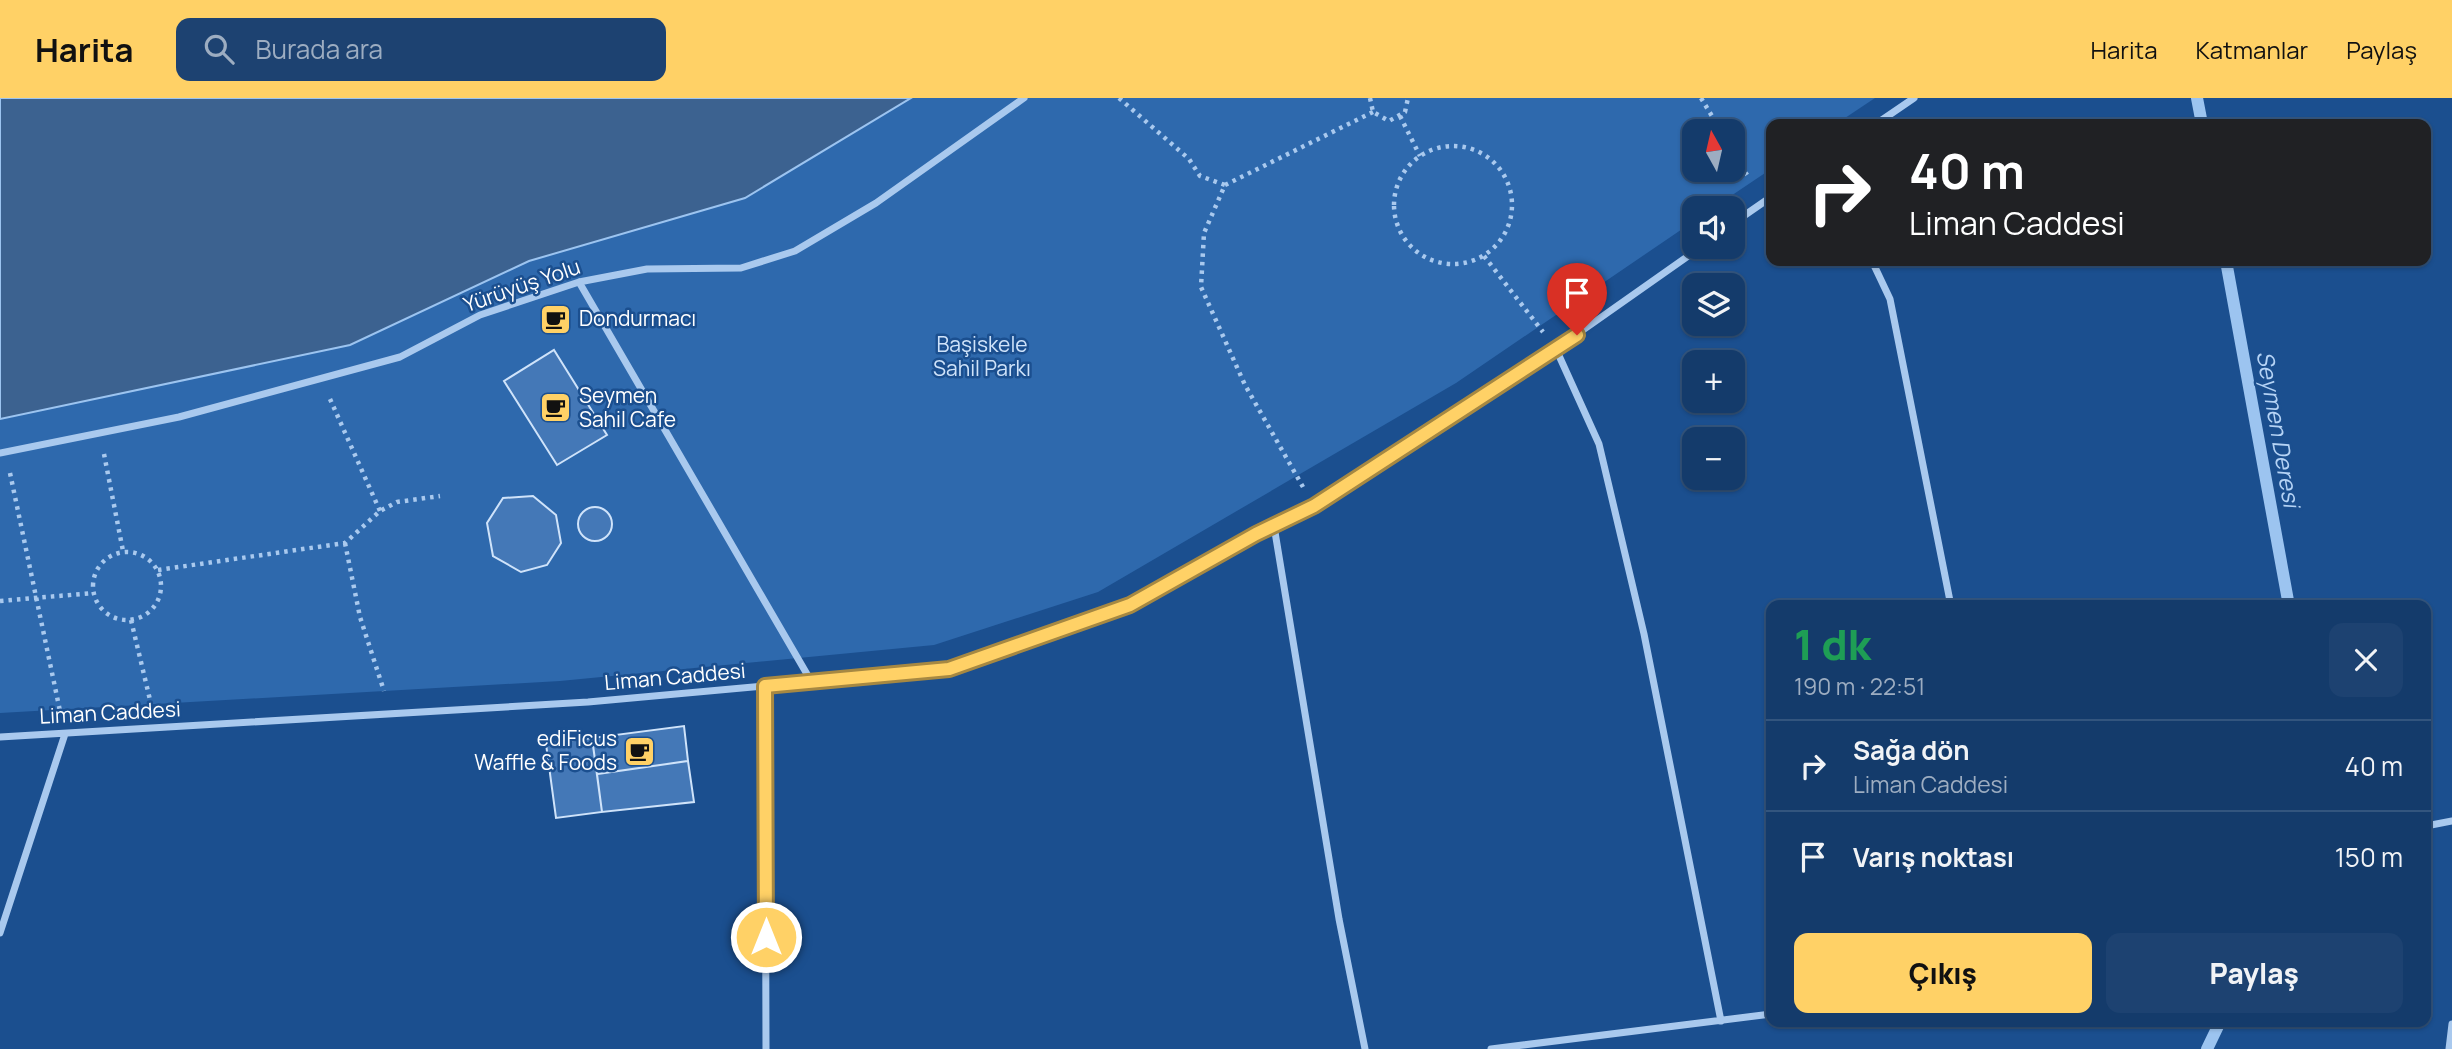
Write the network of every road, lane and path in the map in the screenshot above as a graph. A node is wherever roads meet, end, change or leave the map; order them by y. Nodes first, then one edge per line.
1 (1024, 98) edge
2 (1119, 98) edge
3 (1370, 98) edge
4 (1408, 98) edge
5 (1701, 98) edge
6 (1914, 98) edge
7 (1373, 112) junction
8 (1400, 116) junction
9 (1714, 119) edge
10 (1883, 119) edge
11 (1420, 156) junction
12 (1745, 172) edge
13 (1747, 175) dead end
14 (1225, 185) junction
15 (1766, 200) edge
16 (1745, 215) edge
17 (1484, 256) junction
18 (1684, 259) edge
19 (1874, 266) edge
20 (579, 282) junction
21 (1556, 349) junction
22 (322, 378) junction
23 (100, 432) junction
24 (3, 452) edge
25 (440, 496) dead end
26 (1314, 506) junction
27 (380, 511) junction
28 (1274, 526) junction
29 (345, 543) junction
30 (123, 551) junction
31 (158, 570) junction
32 (94, 593) junction
33 (36, 598) junction
34 (1950, 600) edge
35 (0, 601) edge
36 (131, 620) junction
37 (811, 681) junction
38 (765, 686) junction
39 (392, 714) junction
40 (157, 728) junction
41 (65, 734) junction
42 (0, 737) edge
43 (2452, 821) edge
44 (2431, 825) edge
45 (0, 933) edge
46 (1766, 1015) edge
47 (1721, 1021) junction
48 (2452, 1024) edge
49 (766, 1049) edge
50 (1365, 1049) edge
51 (1491, 1049) edge
52 (2449, 1049) edge

1 - 20 street, Yürüyüş Yolu
2 - 14 path
3 - 7 path
4 - 8 path
5 - 9 path
6 - 10 street
7 - 8 path
7 - 14 path
8 - 11 path
11 - 17 path
11 - 17 path
12 - 13 path
14 - 26 path
15 - 16 street
17 - 21 path
18 - 21 street, Liman Caddesi
19 - 34 street
20 - 22 street, Yürüyüş Yolu
20 - 37 street
21 - 26 street, Liman Caddesi
21 - 47 street
22 - 23 street, Yürüyüş Yolu
22 - 27 path
23 - 24 street, Yürüyüş Yolu
23 - 30 path
24 - 33 path
25 - 27 path
26 - 28 street, Liman Caddesi
27 - 29 path
28 - 37 street, Liman Caddesi
28 - 50 street
29 - 31 path
29 - 39 path
30 - 31 path
30 - 32 path
31 - 36 path
32 - 33 path
32 - 36 path
33 - 35 path
33 - 41 path
36 - 40 path
37 - 38 street, Liman Caddesi
38 - 39 street, Liman Caddesi
38 - 49 street
39 - 40 street, Liman Caddesi
40 - 41 street, Liman Caddesi
41 - 42 street, Liman Caddesi
41 - 45 street
43 - 44 street
46 - 47 street
47 - 51 street
48 - 52 street

